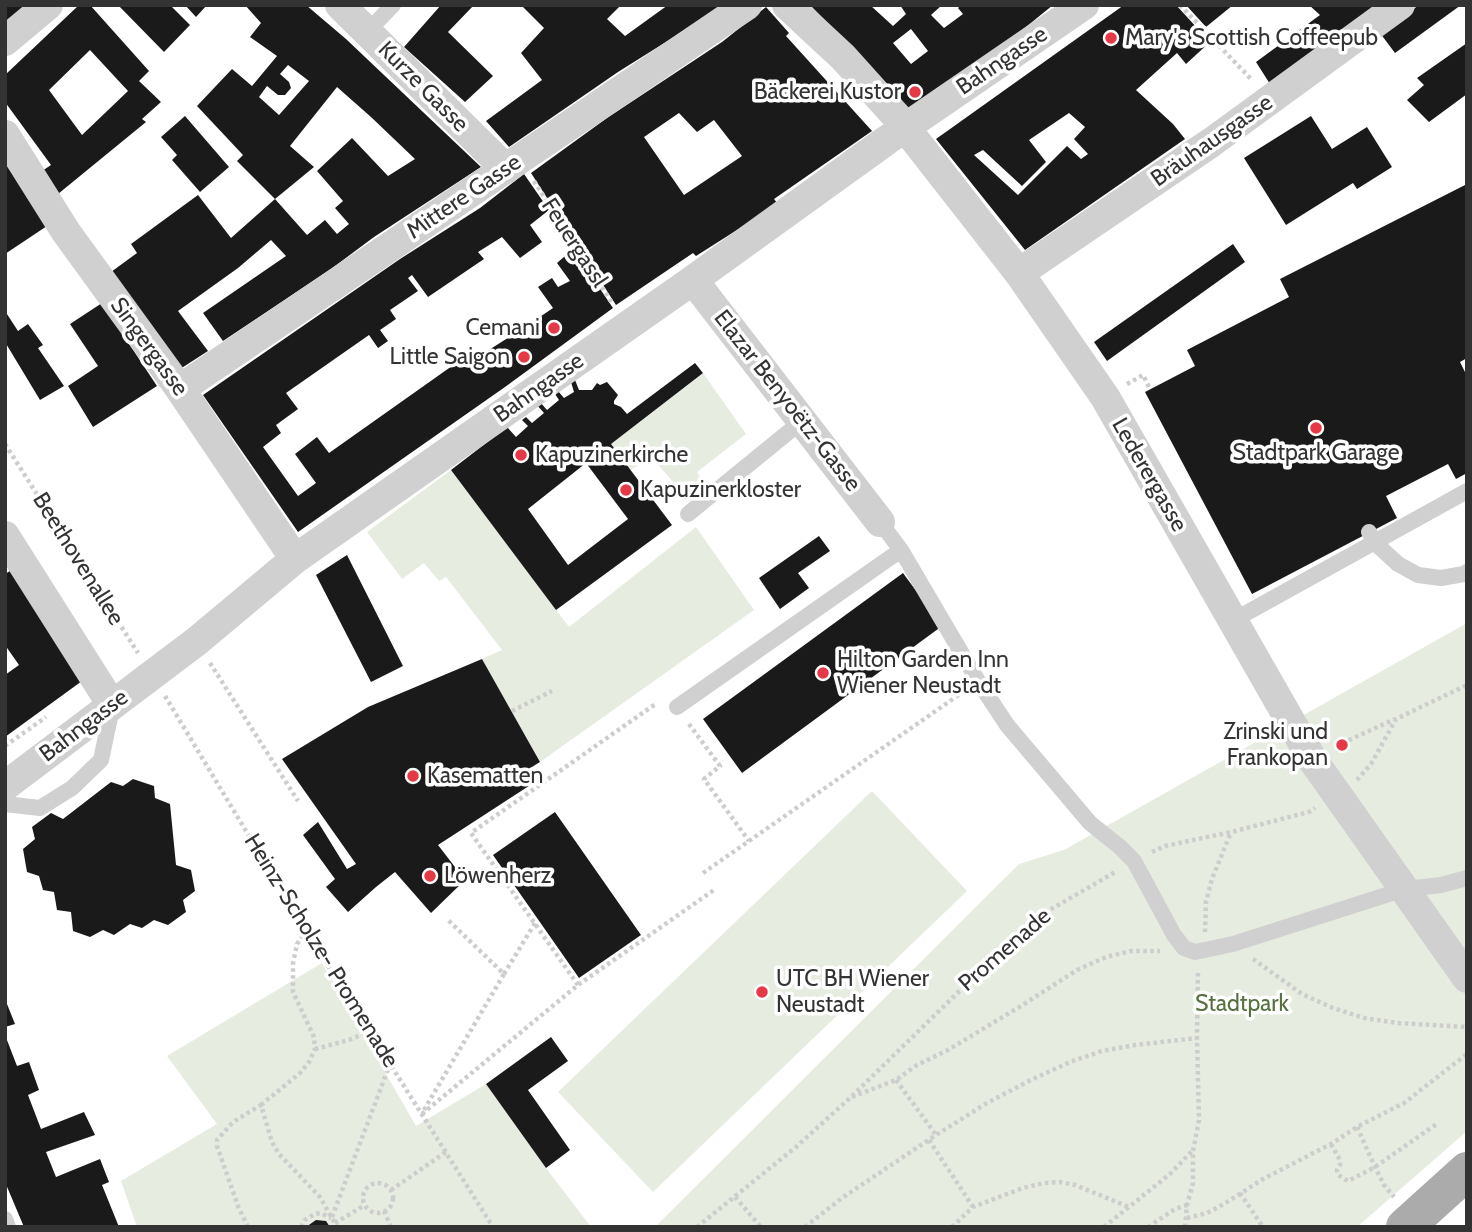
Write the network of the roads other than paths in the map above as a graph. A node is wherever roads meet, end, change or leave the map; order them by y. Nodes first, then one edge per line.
1 (48, 5) edge
2 (340, 5) edge
3 (393, 5) edge
4 (747, 5) edge
5 (787, 5) edge
6 (1084, 5) edge
7 (1400, 5) edge
8 (367, 32) junction
9 (5, 41) edge
10 (906, 127) junction
11 (5, 135) edge
12 (513, 164) junction
13 (1019, 273) junction
14 (693, 280) junction
15 (180, 389) junction
16 (803, 421) junction
17 (1467, 491) edge
18 (688, 514) dead end
19 (880, 522) joint
20 (5, 536) edge
21 (1372, 538) junction
22 (901, 550) junction
23 (295, 559) junction
24 (1467, 572) edge
25 (1232, 621) junction
26 (671, 702) road end
27 (112, 705) junction
28 (5, 786) edge
29 (5, 804) edge
30 (1467, 878) edge
31 (1405, 889) junction
32 (1467, 978) edge
33 (1467, 1171) edge
34 (1401, 1214) edge
35 (5, 1219) edge
36 (8, 1227) edge

1 - 9 street
2 - 8 street, Kurze Gasse
3 - 8 lane
4 - 12 street, Mittere Gasse
5 - 10 street, Lederergasse
6 - 10 street, Bahngasse
7 - 13 street, Bräuhausgasse
8 - 12 street, Kurze Gasse
10 - 13 street, Lederergasse
10 - 14 street, Bahngasse
11 - 15 street, Singergasse
12 - 15 street, Mittere Gasse
13 - 25 street, Lederergasse
14 - 16 street, Elazar Benyoëtz-Gasse
14 - 23 street, Bahngasse
15 - 23 street, Singergasse
16 - 18 lane
16 - 19 street, Elazar Benyoëtz-Gasse
17 - 21 lane
19 - 22 lane
20 - 27 street
21 - 24 lane
21 - 25 lane
22 - 26 lane
22 - 31 lane
23 - 27 street, Bahngasse
25 - 31 street, Lederergasse
27 - 28 street, Bahngasse
27 - 29 lane
30 - 31 lane
31 - 32 street, Lederergasse
33 - 34 main road
35 - 36 lane

